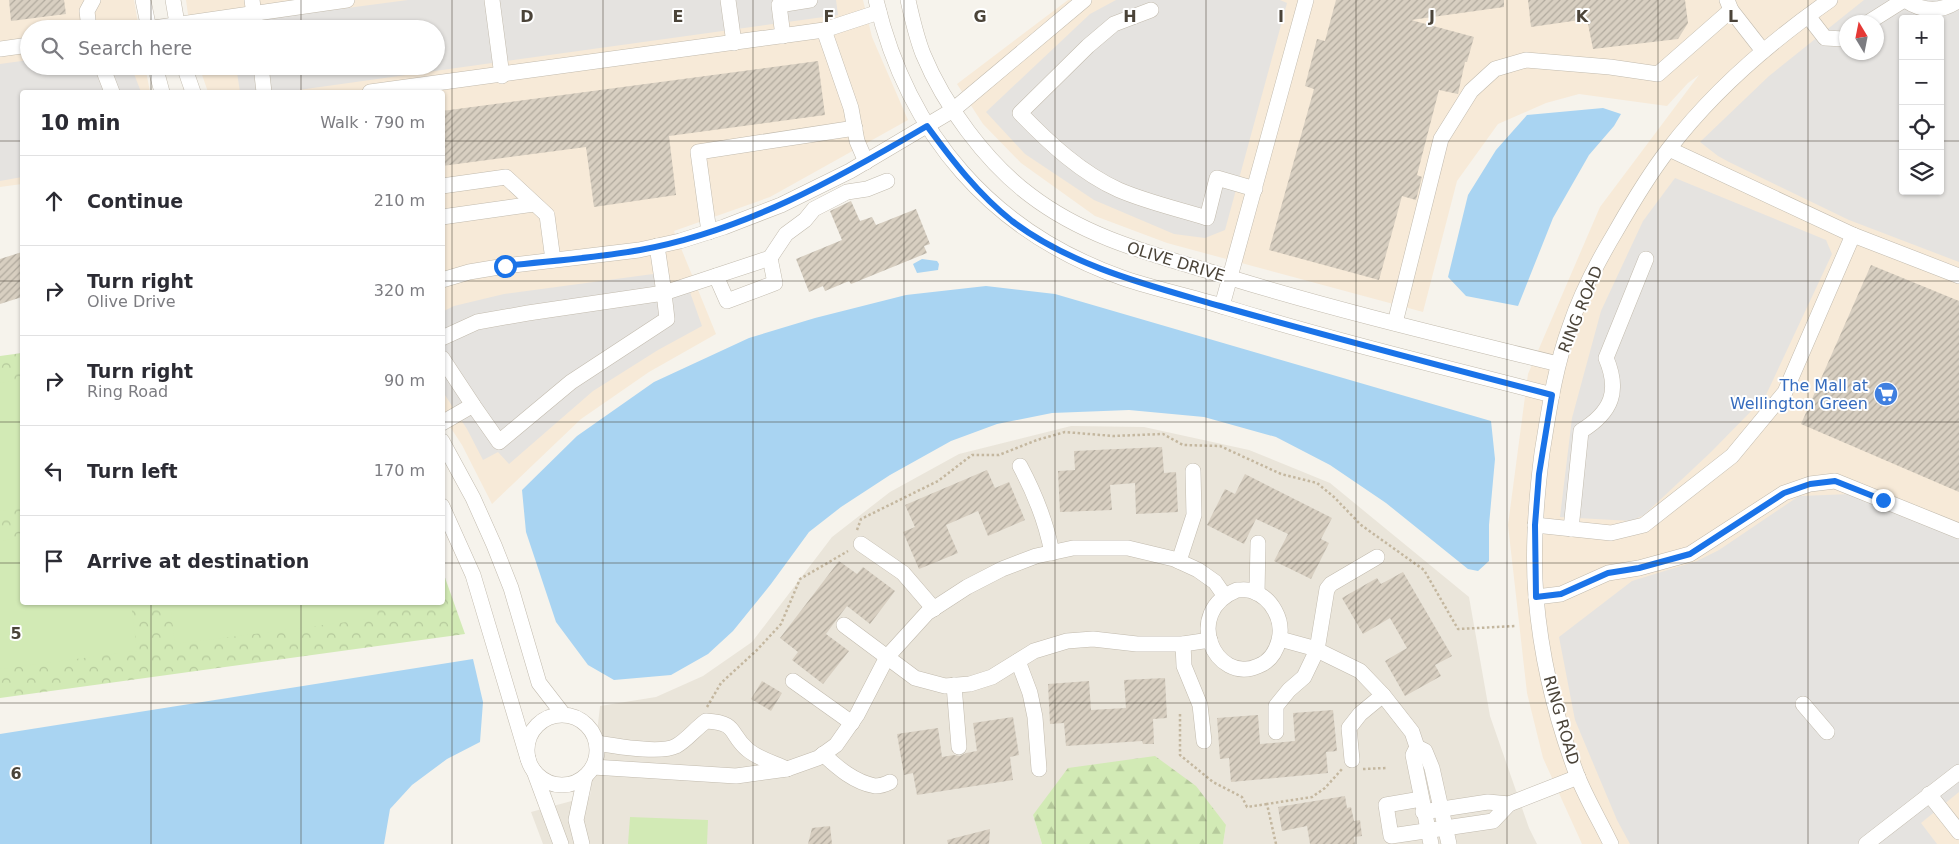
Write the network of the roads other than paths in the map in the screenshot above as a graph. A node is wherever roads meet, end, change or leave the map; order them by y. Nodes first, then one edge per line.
1 (93, 0) edge
2 (143, 0) edge
3 (173, 0) edge
4 (347, 0) edge
5 (492, 0) edge
6 (728, 0) edge
7 (810, 0) edge
8 (908, 0) edge
9 (1084, 0) edge
10 (1306, 0) edge
11 (1830, 0) edge
12 (1904, 0) edge
13 (1959, 0) edge
14 (1729, 5) edge
15 (253, 6) edge
16 (878, 6) edge
17 (1151, 10) dead end
18 (1880, 15) edge
19 (1808, 16) junction
20 (88, 20) edge
21 (146, 20) edge
22 (176, 20) edge
23 (200, 20) edge
24 (255, 20) edge
25 (824, 30) junction
26 (783, 36) junction
27 (1839, 39) edge
28 (734, 43) junction
29 (20, 46) edge
30 (0, 49) edge
31 (1763, 51) junction
32 (105, 75) edge
33 (158, 75) edge
34 (187, 75) edge
35 (262, 75) edge
36 (502, 76) junction
37 (111, 90) edge
38 (162, 90) edge
39 (192, 90) edge
40 (264, 90) edge
41 (386, 90) edge
42 (953, 110) junction
43 (927, 126) junction
44 (855, 128) junction
45 (1668, 149) junction
46 (866, 162) junction
47 (887, 181) dead end
48 (445, 186) edge
49 (1255, 189) junction
50 (534, 204) junction
51 (445, 216) edge
52 (709, 232) junction
53 (1853, 235) junction
54 (657, 246) junction
55 (770, 258) junction
56 (1646, 259) dead end
57 (553, 260) junction
58 (716, 276) junction
59 (1959, 276) edge
60 (1231, 278) junction
61 (445, 279) edge
62 (664, 293) junction
63 (1222, 306) junction
64 (1395, 323) junction
65 (445, 337) edge
66 (445, 363) edge
67 (1558, 364) junction
68 (1552, 395) junction
69 (473, 405) junction
70 (445, 421) edge
71 (445, 447) edge
72 (1020, 466) dead end
73 (1193, 471) dead end
74 (445, 513) edge
75 (1535, 525) junction
76 (1571, 529) junction
77 (1959, 531) edge
78 (856, 541) road end
79 (1258, 543) dead end
80 (1052, 553) junction
81 (1377, 557) dead end
82 (1179, 561) junction
83 (1257, 594) junction
84 (1224, 595) junction
85 (1536, 597) junction
86 (934, 609) junction
87 (844, 625) dead end
88 (1280, 639) junction
89 (1210, 640) junction
90 (1183, 644) junction
91 (1317, 650) junction
92 (887, 656) junction
93 (1018, 661) junction
94 (793, 681) dead end
95 (954, 685) junction
96 (1383, 695) junction
97 (1803, 704) dead end
98 (563, 714) junction
99 (852, 723) junction
100 (1276, 732) dead end
101 (1827, 732) dead end
102 (1204, 741) dead end
103 (597, 743) junction
104 (959, 747) dead end
105 (1417, 747) junction
106 (823, 754) junction
107 (531, 765) junction
108 (1351, 766) road end
109 (787, 769) junction
110 (1039, 769) dead end
111 (589, 772) junction
112 (1959, 772) edge
113 (1578, 777) junction
114 (890, 782) dead end
115 (1929, 794) junction
116 (1509, 804) junction
117 (1422, 806) junction
118 (1440, 809) junction
119 (1444, 829) junction
120 (1959, 832) edge
121 (1429, 838) edge
122 (560, 844) edge
123 (582, 844) edge
124 (1449, 844) edge
125 (1611, 844) edge
126 (1866, 844) edge

1 - 20 street
2 - 21 street
3 - 22 street
4 - 15 street
5 - 36 street
6 - 28 street
7 - 26 street
8 - 42 street, OLIVE DRIVE
9 - 42 street
10 - 49 street
11 - 19 street, RING ROAD
12 - 13 street
12 - 18 street
14 - 31 street
14 - 64 street
15 - 23 street
15 - 24 street
16 - 25 street
16 - 43 street, OLIVE DRIVE
17 - 49 street
19 - 27 street
19 - 31 street, RING ROAD
25 - 26 street
25 - 44 street
26 - 28 street
28 - 36 street
29 - 30 street
31 - 45 street, RING ROAD
32 - 37 street
33 - 38 street
34 - 39 street
35 - 40 street
36 - 41 street
42 - 43 street
42 - 60 street, OLIVE DRIVE
43 - 46 street
43 - 63 street, OLIVE DRIVE
44 - 46 street
44 - 52 street
45 - 53 street
45 - 67 street, RING ROAD
46 - 52 street
47 - 55 street
48 - 50 street
49 - 60 street
50 - 51 street
50 - 57 street
52 - 54 street
53 - 59 street
53 - 76 street
54 - 57 street
54 - 62 street
55 - 58 street
55 - 58 street
56 - 76 street
57 - 61 street
58 - 62 street
60 - 63 street
60 - 64 street, OLIVE DRIVE
62 - 65 street
62 - 69 street
63 - 68 street, OLIVE DRIVE
64 - 67 street, OLIVE DRIVE
66 - 69 street
67 - 68 street, RING ROAD
68 - 75 street, RING ROAD
69 - 70 street
71 - 98 street
72 - 80 street
73 - 82 street
74 - 107 street
75 - 76 street
75 - 85 street, RING ROAD
77 - 85 street
78 - 86 street
79 - 83 street
80 - 82 street
80 - 86 street
81 - 91 street
82 - 84 street
83 - 84 street
83 - 88 street
84 - 89 street
85 - 113 street, RING ROAD
86 - 92 street
87 - 92 street
88 - 89 street
88 - 91 street
89 - 90 street
90 - 93 street
90 - 102 street
91 - 96 street
91 - 100 street
92 - 95 street
92 - 99 street
93 - 95 street
93 - 110 street
94 - 99 street
95 - 104 street
96 - 105 street
96 - 108 street
97 - 101 street
98 - 103 street
98 - 107 street
99 - 106 street
103 - 109 street
103 - 111 street
105 - 117 street
105 - 118 street
106 - 109 street
106 - 114 street
107 - 111 street
107 - 122 street
109 - 111 street
111 - 123 street
112 - 115 street
113 - 116 street
113 - 125 street, RING ROAD
115 - 120 street
115 - 126 street
116 - 118 street
116 - 119 street
117 - 118 street
117 - 121 street
117 - 121 street
118 - 119 street
119 - 121 street
119 - 124 street

